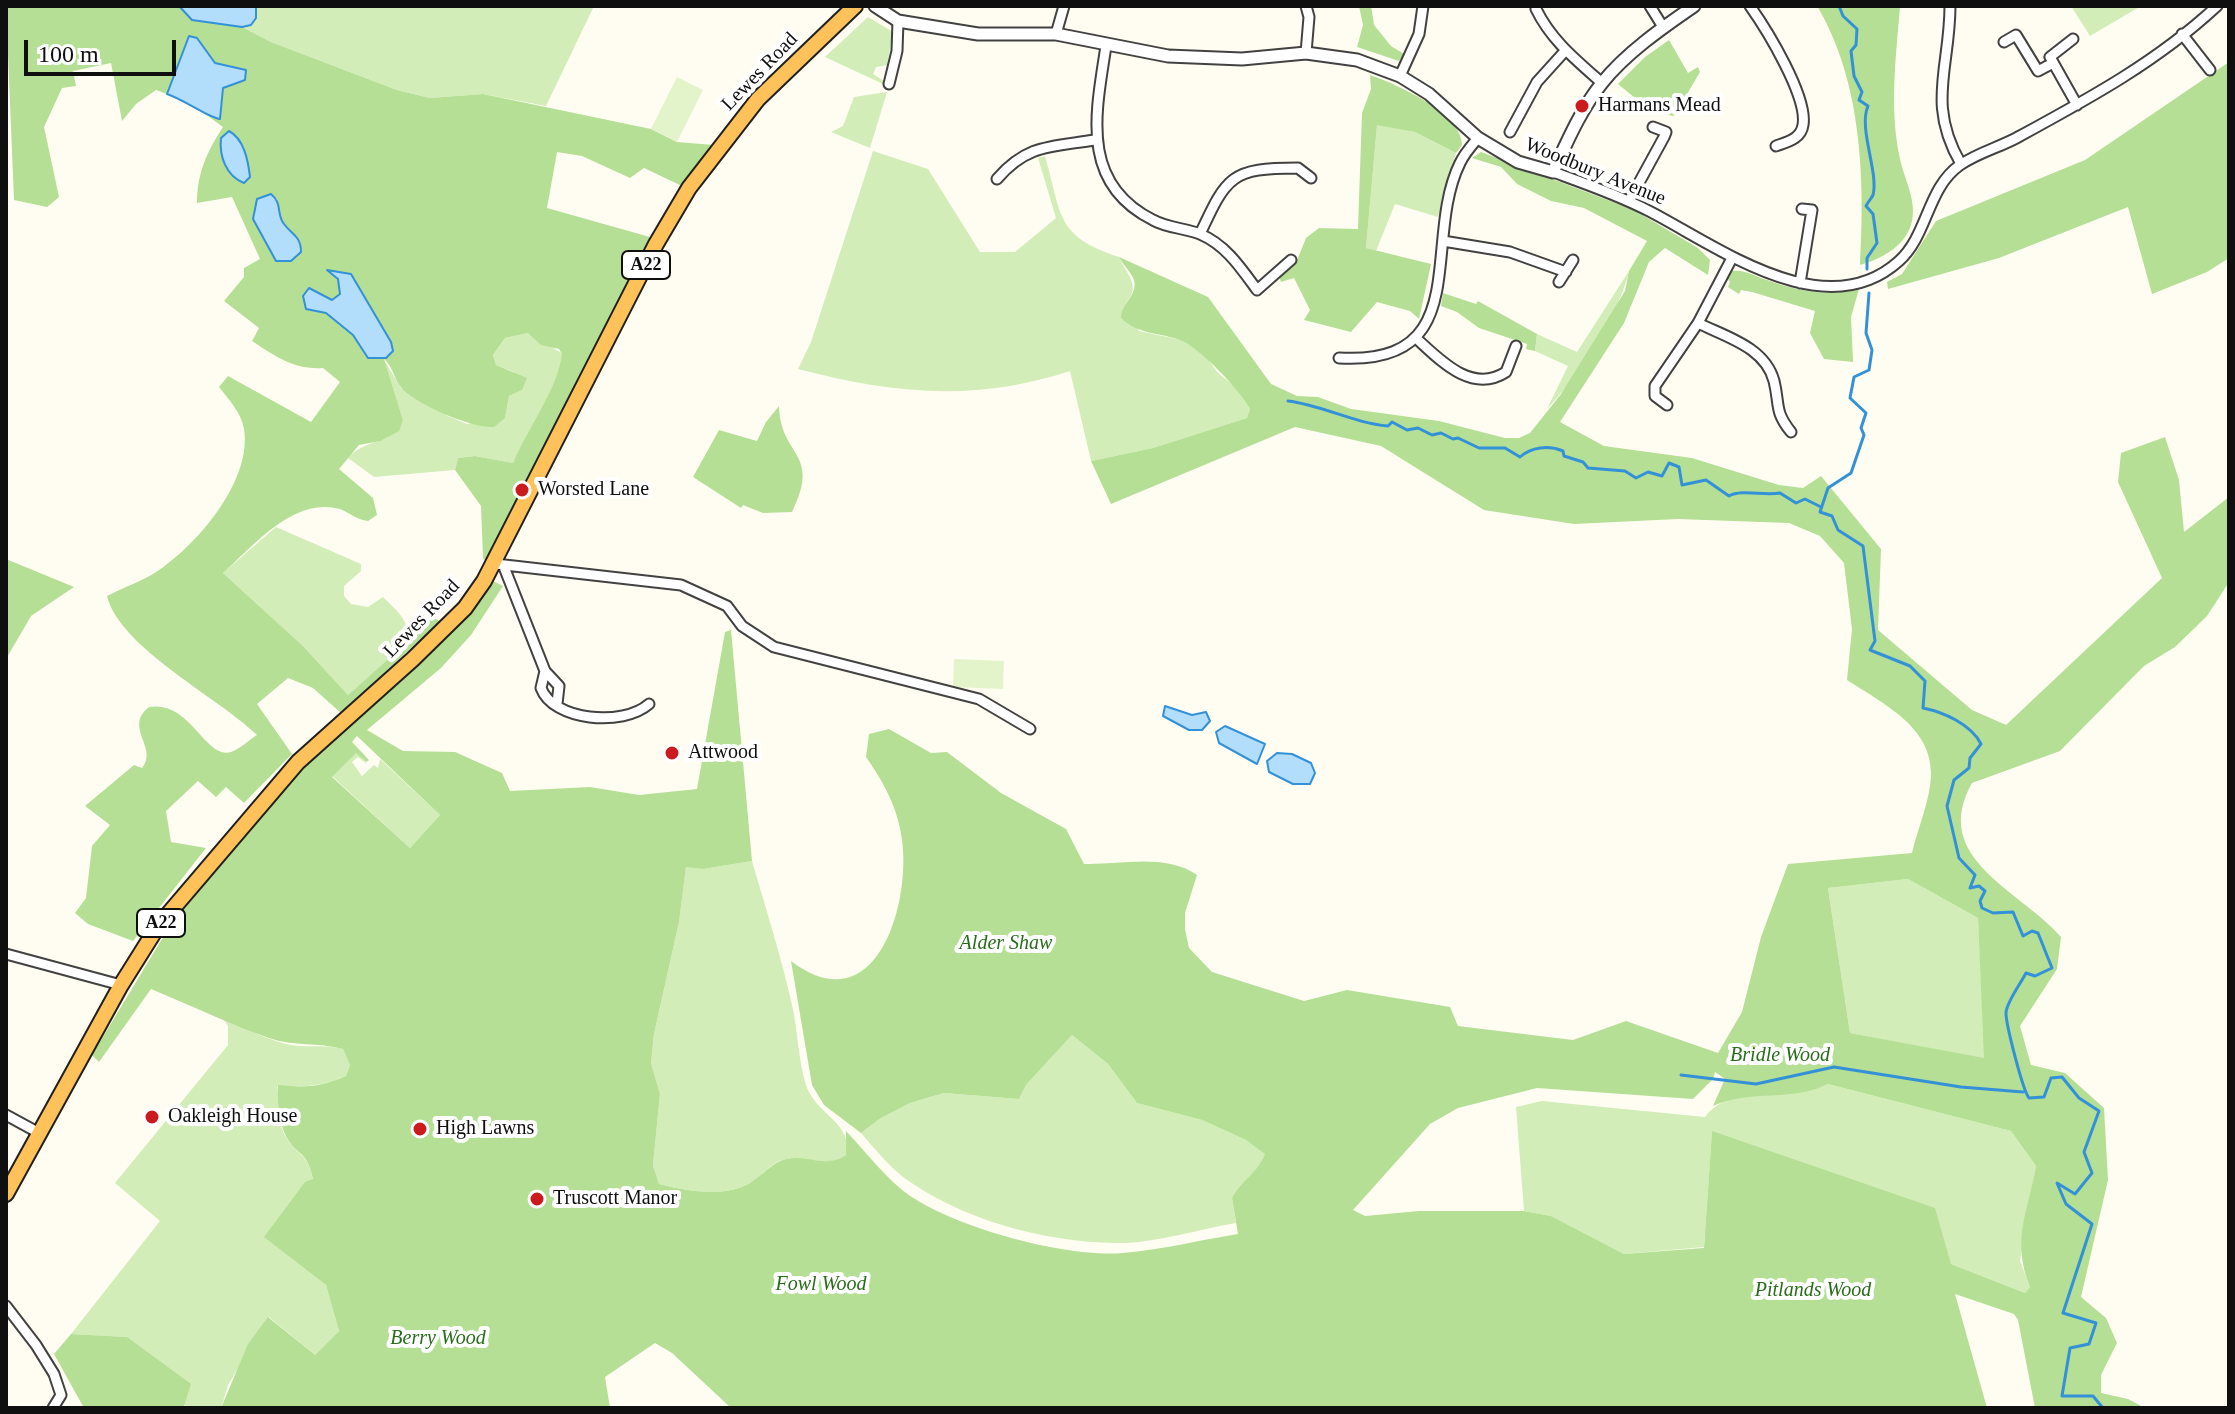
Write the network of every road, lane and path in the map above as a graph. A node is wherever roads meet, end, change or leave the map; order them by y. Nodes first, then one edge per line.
1 (855, 6) edge
2 (875, 6) edge
3 (1064, 6) edge
4 (1306, 6) edge
5 (1423, 6) edge
6 (1650, 6) edge
7 (1694, 6) edge
8 (1750, 6) edge
9 (1950, 6) edge
10 (2217, 6) edge
11 (1536, 9) dead end
12 (898, 21) junction
13 (1663, 27) junction
14 (1056, 34) junction
15 (2182, 34) junction
16 (2073, 39) dead end
17 (2004, 42) dead end
18 (1106, 46) junction
19 (1565, 51) junction
20 (1306, 53) junction
21 (2053, 63) junction
22 (2210, 70) dead end
23 (879, 73) dead end
24 (1400, 76) junction
25 (1602, 83) junction
26 (2077, 105) junction
27 (1653, 127) dead end
28 (1510, 132) dead end
29 (1478, 138) junction
30 (1095, 140) junction
31 (1776, 146) dead end
32 (1961, 164) junction
33 (1553, 172) junction
34 (1311, 178) dead end
35 (997, 179) dead end
36 (1629, 201) junction
37 (1802, 209) dead end
38 (1200, 234) junction
39 (1443, 241) junction
40 (1732, 258) junction
41 (1291, 260) dead end
42 (1573, 260) dead end
43 (1566, 272) junction
44 (1559, 282) dead end
45 (1800, 283) junction
46 (1698, 323) junction
47 (1417, 339) junction
48 (1516, 346) dead end
49 (1339, 358) dead end
50 (1667, 405) dead end
51 (1791, 432) dead end
52 (500, 566) junction
53 (545, 671) junction
54 (557, 704) junction
55 (649, 704) dead end
56 (1030, 729) dead end
57 (6, 954) edge
58 (121, 985) junction
59 (6, 1115) edge
60 (41, 1134) junction
61 (6, 1194) edge
62 (6, 1306) edge
63 (53, 1408) edge

1 - 52 highway, Lewes Road / A22
2 - 12 street, Woodbury Avenue
3 - 14 street
4 - 20 street
5 - 24 street
6 - 13 street
7 - 13 street
8 - 31 street
9 - 32 street
10 - 15 street, Woodbury Avenue
11 - 19 street
12 - 14 street, Woodbury Avenue
12 - 23 street
13 - 25 street
14 - 18 street, Woodbury Avenue
15 - 22 street
15 - 26 street, Woodbury Avenue
16 - 21 street
17 - 21 street
18 - 20 street, Woodbury Avenue
18 - 30 street
19 - 25 street
19 - 28 street
20 - 24 street, Woodbury Avenue
21 - 26 street
24 - 29 street, Woodbury Avenue
25 - 33 street
26 - 32 street, Woodbury Avenue
27 - 36 street
29 - 33 street, Woodbury Avenue
29 - 39 street
30 - 35 street
30 - 38 street
32 - 45 street, Woodbury Avenue
33 - 36 street, Woodbury Avenue
34 - 38 street
36 - 40 street, Woodbury Avenue
37 - 45 street
38 - 41 street
39 - 43 street
39 - 47 street
40 - 45 street, Woodbury Avenue
40 - 46 street
42 - 43 street
43 - 44 street
46 - 50 street
46 - 51 street
47 - 48 street
47 - 49 street
52 - 53 street
52 - 56 street
52 - 58 highway, Lewes Road / A22
53 - 54 street
53 - 54 street
54 - 55 street
57 - 58 street
58 - 60 highway, Lewes Road / A22
59 - 60 street
60 - 61 highway, Lewes Road / A22
62 - 63 street

